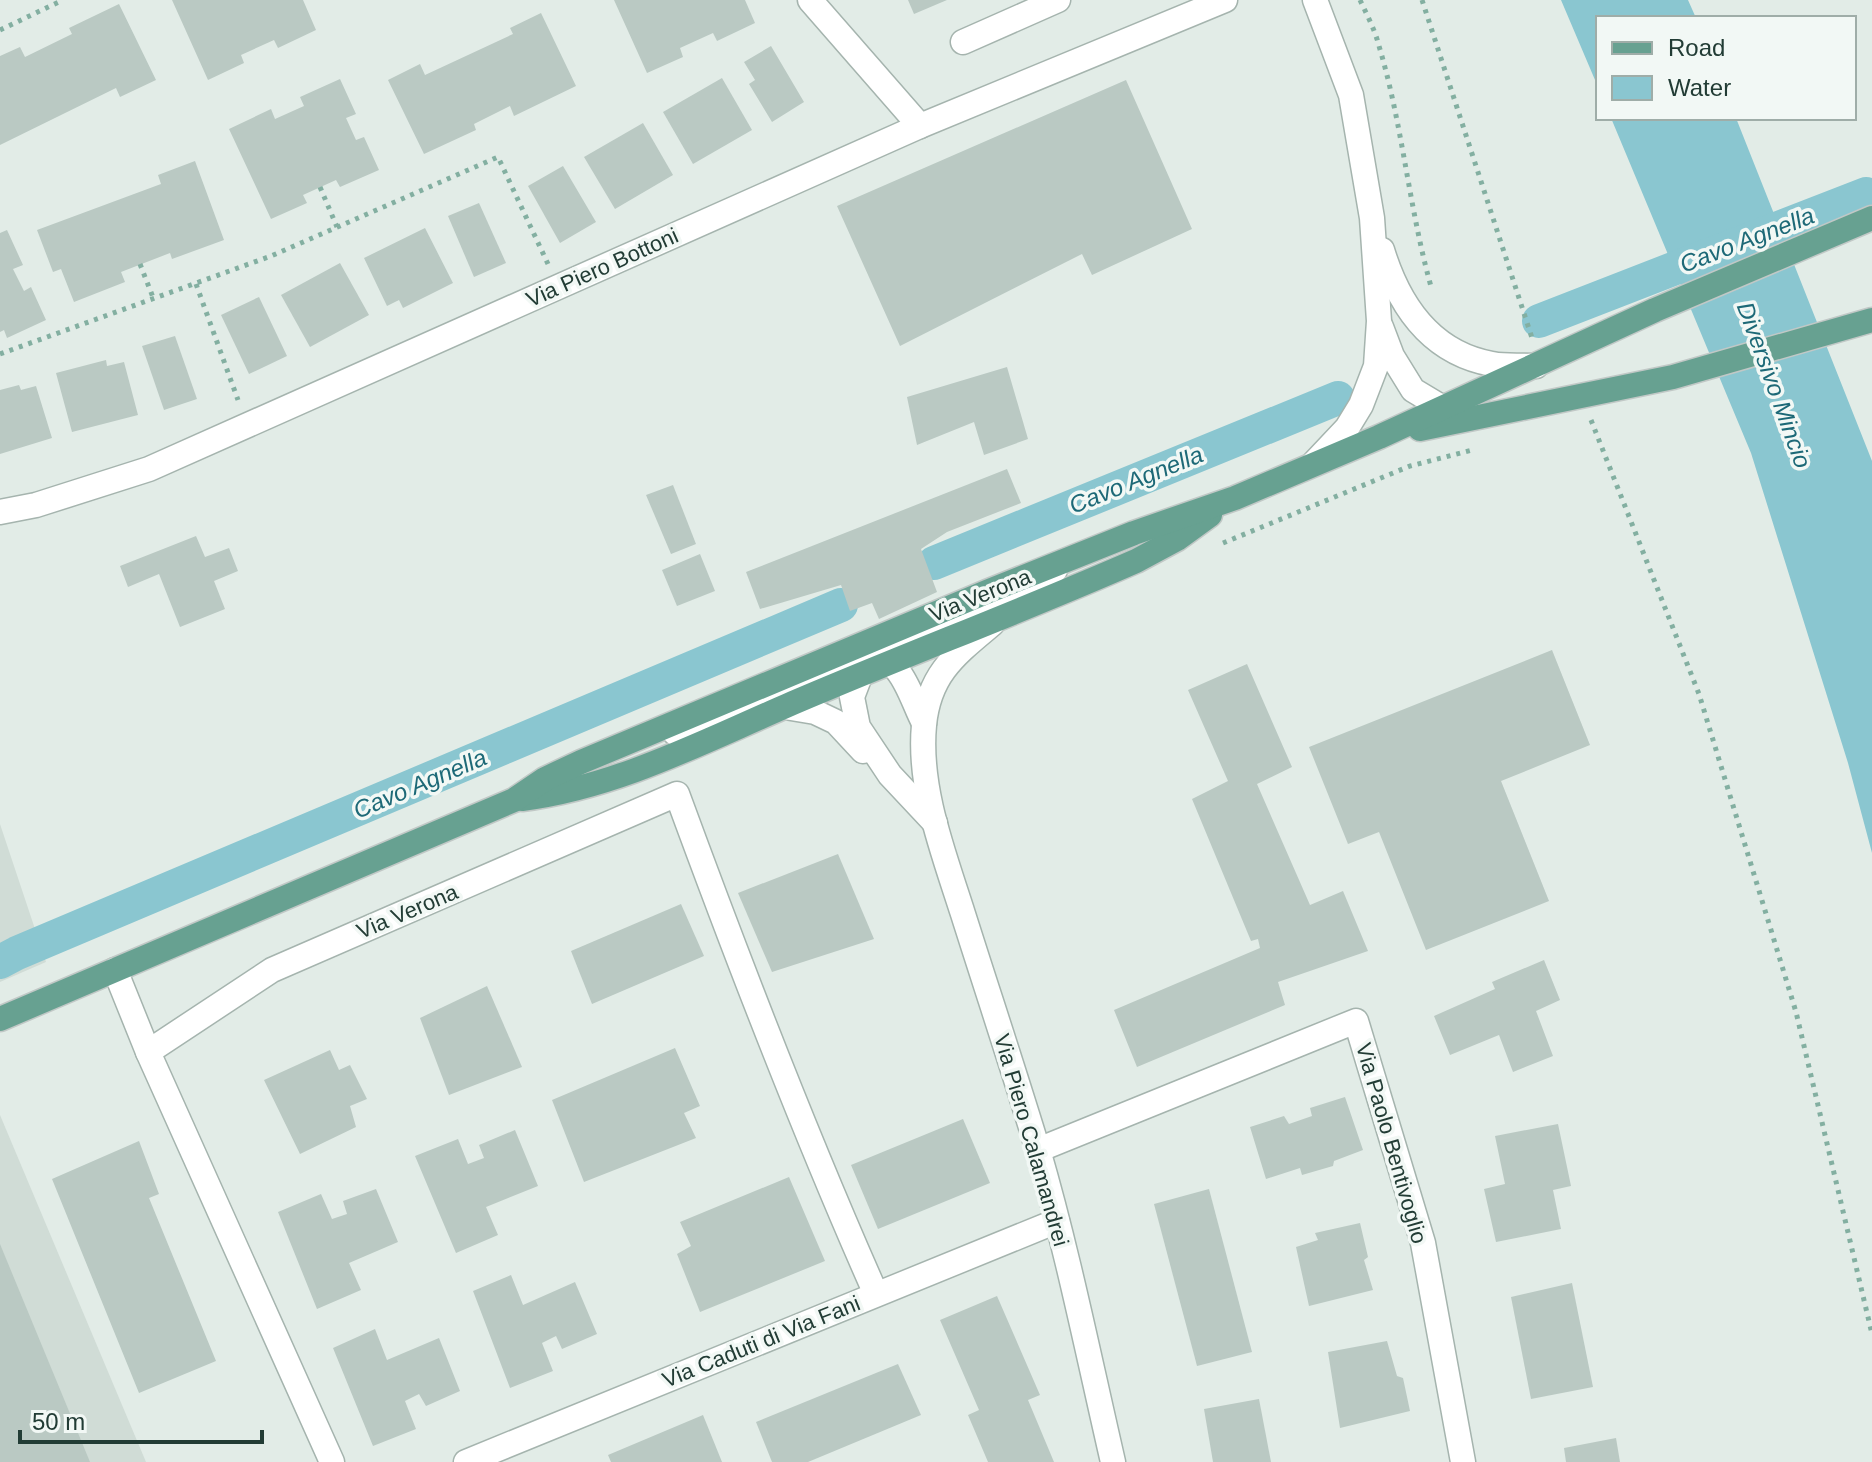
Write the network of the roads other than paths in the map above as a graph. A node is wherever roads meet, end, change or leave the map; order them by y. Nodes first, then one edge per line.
1 (810, 0) edge
2 (1058, 0) edge
3 (1225, 0) edge
4 (1315, 0) edge
5 (1197, 5) edge
6 (963, 42) dead end
7 (920, 126) junction
8 (1372, 218) junction
9 (1872, 218) edge
10 (1871, 320) edge
11 (1379, 321) junction
12 (1536, 366) junction
13 (1443, 408) junction
14 (1379, 437) junction
15 (1314, 463) junction
16 (1235, 498) junction
17 (0, 512) edge
18 (1068, 560) junction
19 (1003, 616) junction
20 (883, 659) junction
21 (860, 676) junction
22 (785, 707) junction
23 (924, 723) junction
24 (628, 742) junction
25 (890, 775) junction
26 (514, 800) junction
27 (935, 823) junction
28 (115, 970) junction
29 (0, 1019) edge
30 (148, 1052) junction
31 (1038, 1150) junction
32 (1057, 1221) junction
33 (876, 1294) junction
34 (332, 1462) edge
35 (466, 1462) edge
36 (1113, 1462) edge
37 (1463, 1462) edge

1 - 7 street
2 - 6 street
3 - 5 street, Via Piero Bottoni
4 - 8 street
5 - 7 street, Via Piero Bottoni
7 - 17 street, Via Piero Bottoni
8 - 11 street
8 - 12 street
9 - 12 main road
10 - 14 main road
11 - 13 street
11 - 15 street
12 - 13 main road
13 - 14 main road
14 - 15 main road, Via Verona
15 - 16 main road, Via Verona
16 - 18 main road, Via Verona
16 - 19 main road, Via Verona
18 - 20 street, Via Verona
18 - 24 main road, Via Verona
19 - 20 main road, Via Verona
19 - 23 street, Via Piero Calamandrei
20 - 21 main road, Via Verona
20 - 23 street, Via Piero Calamandrei
20 - 24 street, Via Verona
21 - 22 main road, Via Verona
21 - 25 street, Via Piero Calamandrei
22 - 25 street, Via Piero Calamandrei
22 - 26 main road, Via Verona
23 - 27 street, Via Piero Calamandrei
24 - 26 main road, Via Verona
25 - 27 street, Via Piero Calamandrei
26 - 28 main road, Via Verona
27 - 31 street, Via Piero Calamandrei
28 - 29 main road, Via Verona
28 - 30 street
30 - 33 street, Via Verona
30 - 34 street
31 - 32 street, Via Piero Calamandrei
31 - 37 street, Via Paolo Bentivoglio
32 - 33 street, Via Caduti di Via Fani
32 - 36 street, Via Piero Calamandrei
33 - 35 street, Via Caduti di Via Fani

